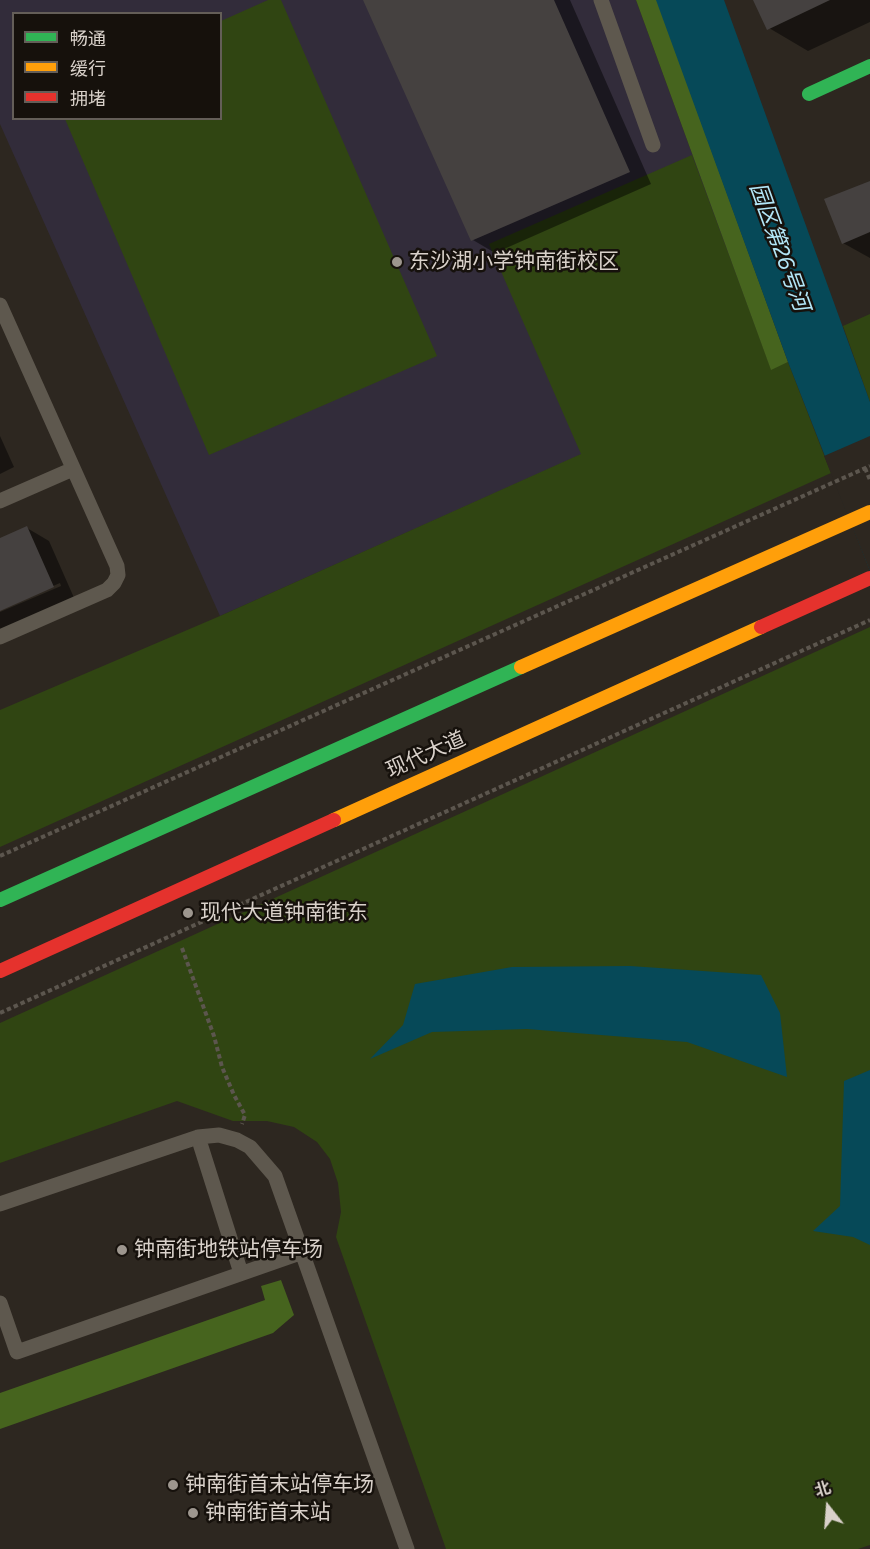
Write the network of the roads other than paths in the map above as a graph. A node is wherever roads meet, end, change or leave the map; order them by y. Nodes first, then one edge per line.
1 (601, 0) edge
2 (870, 66) edge
3 (809, 94) dead end
4 (653, 145) dead end
5 (0, 305) edge
6 (73, 469) junction
7 (0, 501) edge
8 (870, 512) edge
9 (870, 578) edge
10 (0, 637) edge
11 (0, 900) edge
12 (0, 971) edge
13 (198, 1137) junction
14 (0, 1204) edge
15 (303, 1252) junction
16 (241, 1273) junction
17 (0, 1303) edge
18 (407, 1549) edge

1 - 4 lane
2 - 3 main road
5 - 6 lane
6 - 7 lane
6 - 10 lane
8 - 11 main road, 现代大道
9 - 12 main road, 现代大道
13 - 14 lane
13 - 15 lane
13 - 16 lane
15 - 16 lane
15 - 18 lane
16 - 17 lane

